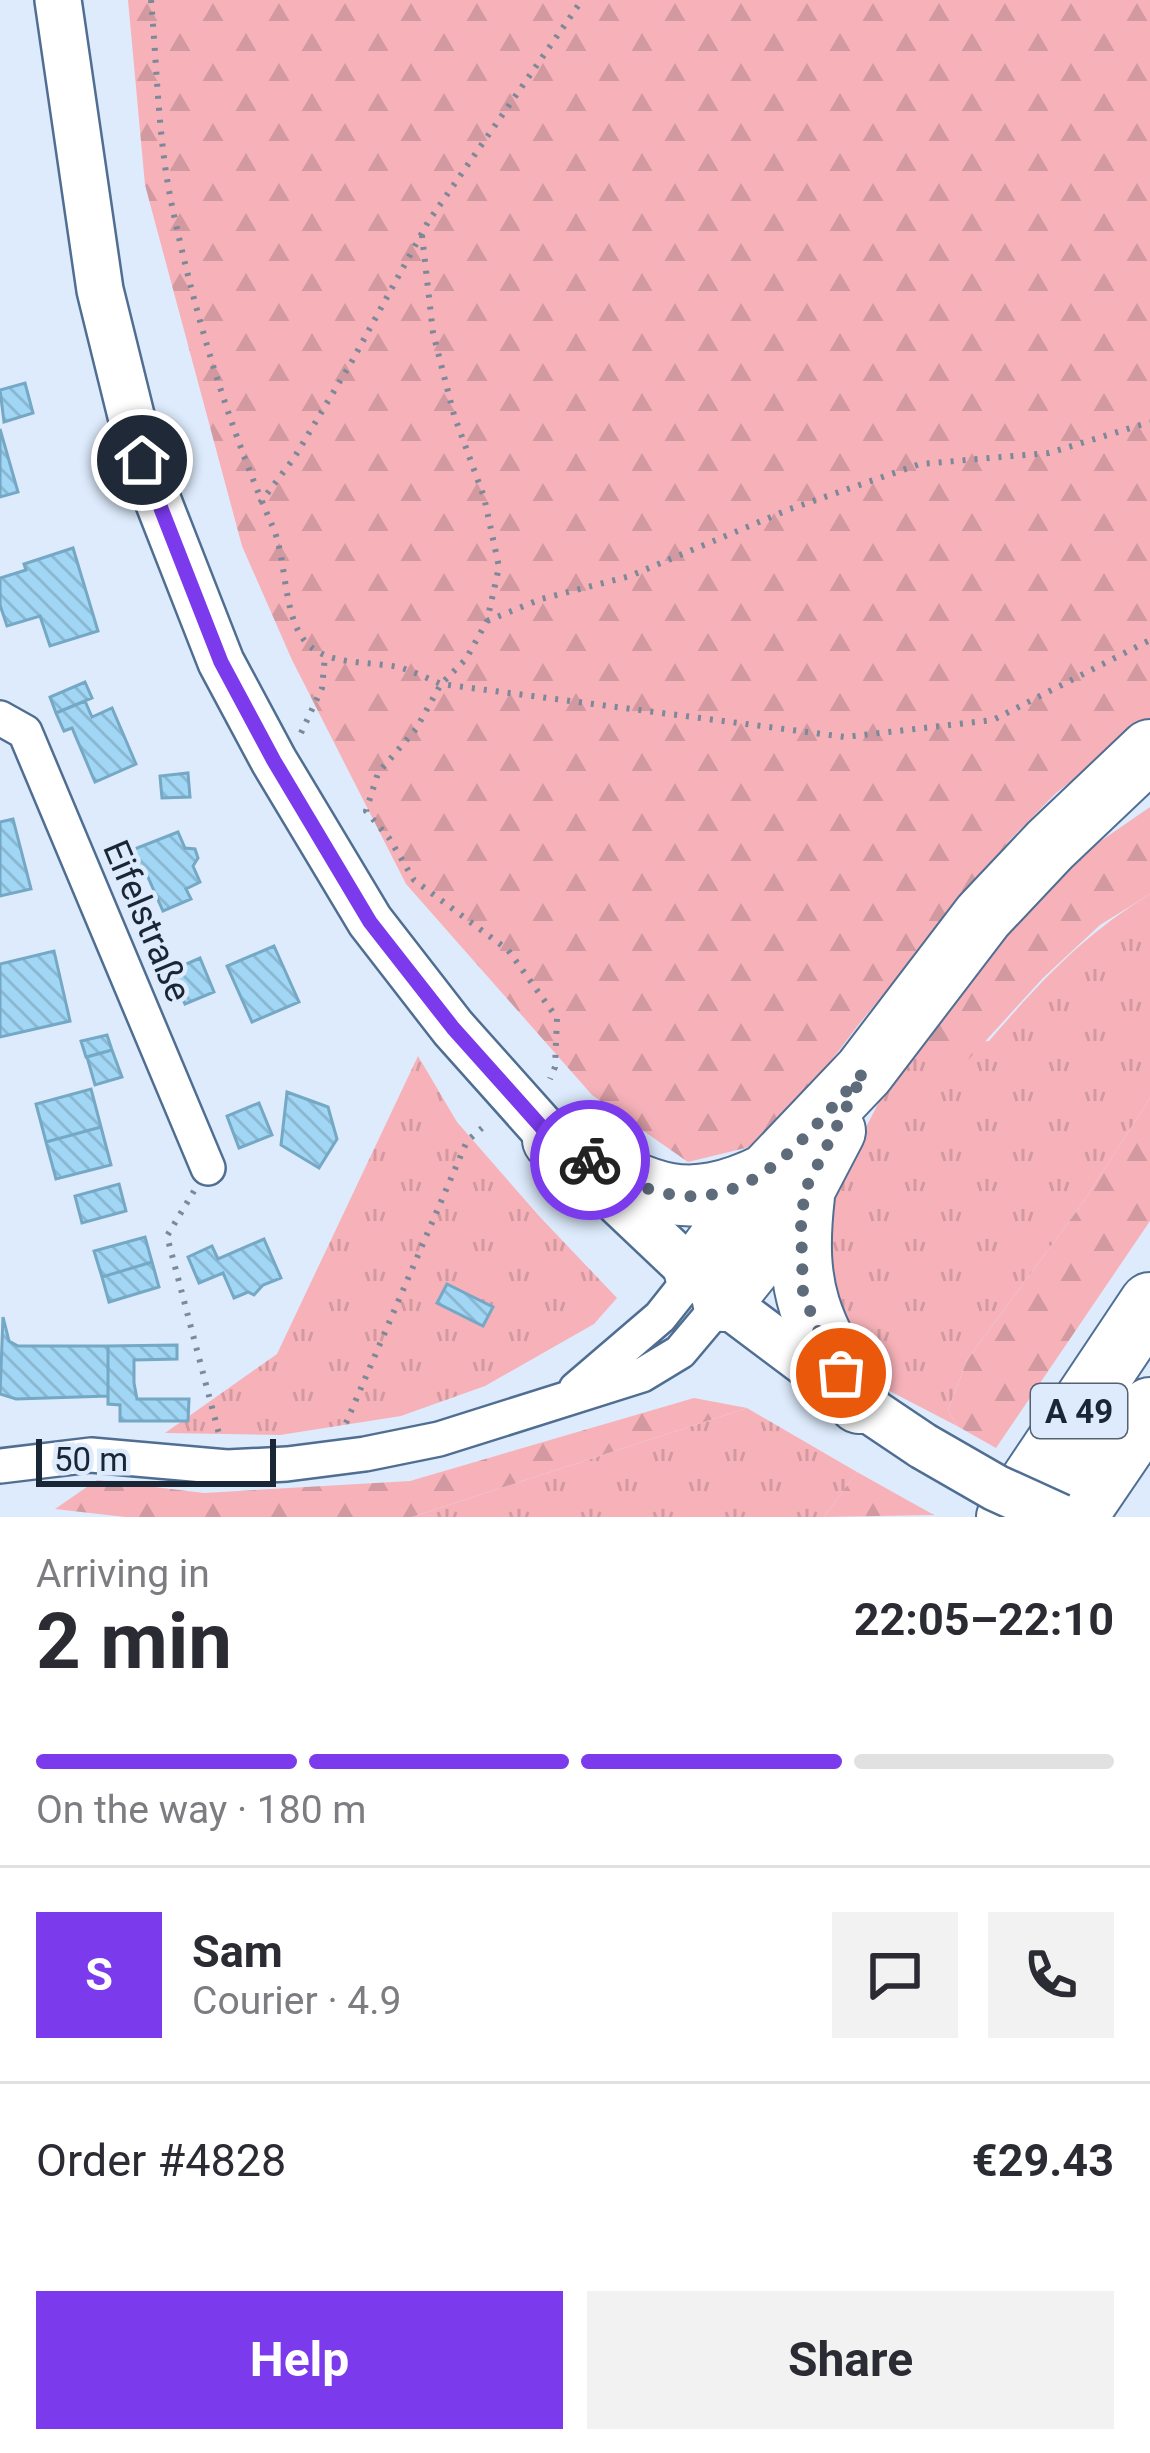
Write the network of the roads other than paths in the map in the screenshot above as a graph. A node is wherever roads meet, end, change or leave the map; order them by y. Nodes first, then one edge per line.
1 (58, 0) edge
2 (0, 718) edge
3 (1150, 750) edge
4 (1150, 783) edge
5 (1084, 813) junction
6 (553, 1140) junction
7 (208, 1168) road end
8 (786, 1182) junction
9 (709, 1287) junction
10 (1150, 1303) edge
11 (859, 1403) junction
12 (1150, 1408) edge
13 (0, 1466) edge
14 (1007, 1517) edge
15 (1060, 1517) edge
16 (1076, 1517) edge

1 - 6 main road
2 - 7 street, Eifelstraße
3 - 5 highway
4 - 5 highway
5 - 8 highway
6 - 8 highway
6 - 9 main road
8 - 9 highway
8 - 11 highway
9 - 11 main road
9 - 13 street
10 - 14 highway, A 49
11 - 15 main road, bridge
12 - 16 highway, A 49

